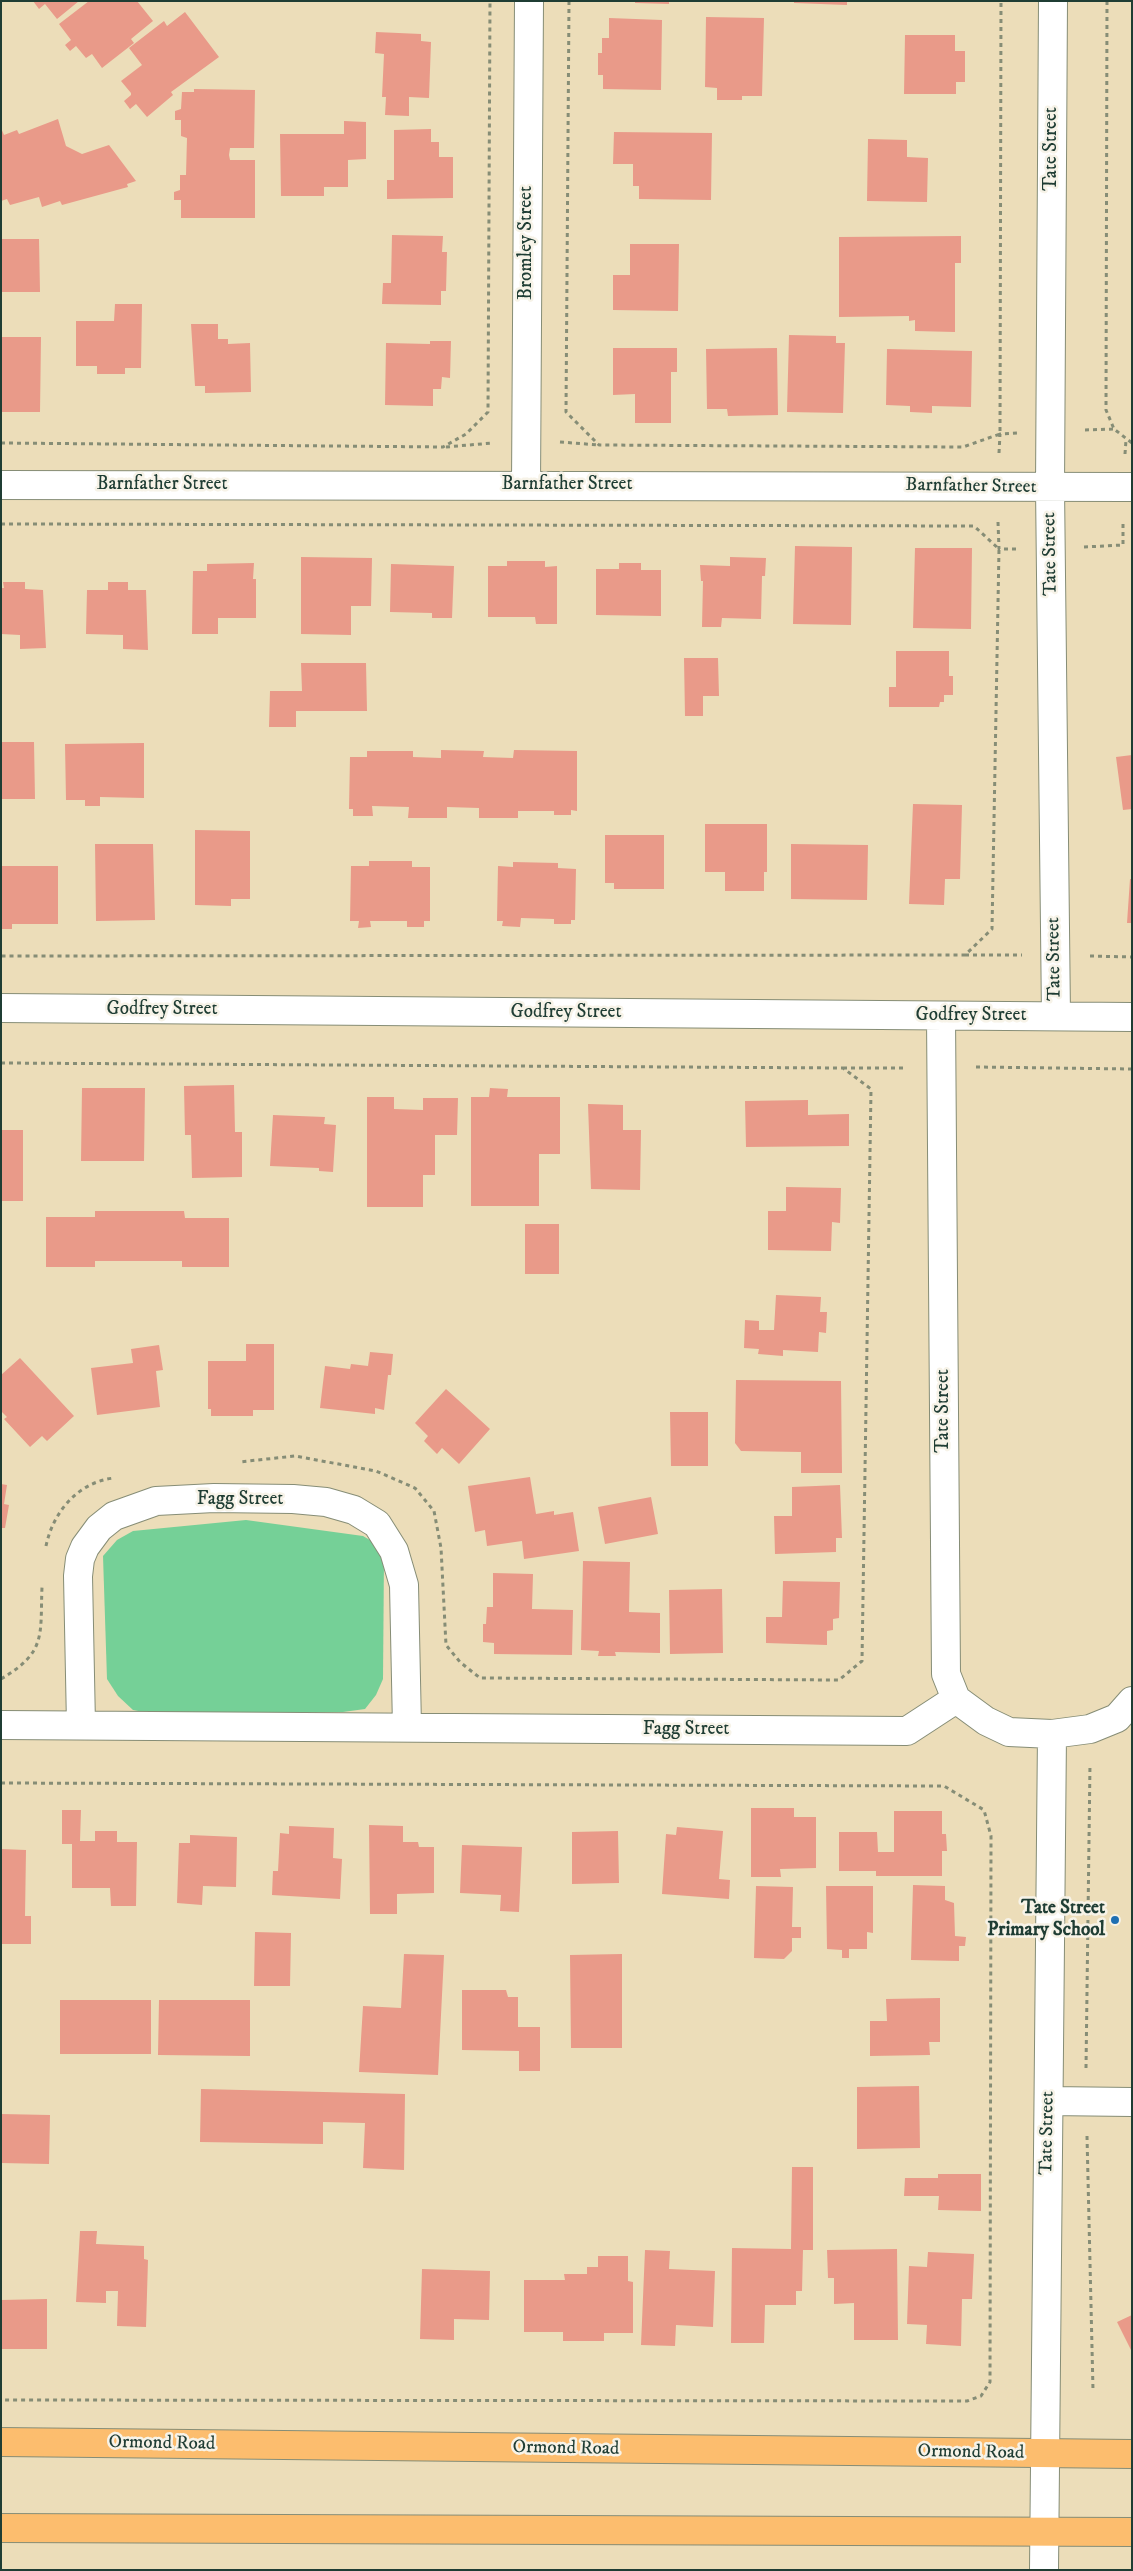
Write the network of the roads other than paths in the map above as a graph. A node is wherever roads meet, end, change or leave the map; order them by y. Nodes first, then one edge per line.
1 (529, 1) edge
2 (1052, 1) edge
3 (1, 485) edge
4 (526, 485) junction
5 (1050, 487) junction
6 (1132, 487) edge
7 (1, 1008) edge
8 (941, 1016) junction
9 (1056, 1016) junction
10 (1132, 1016) edge
11 (956, 1699) junction
12 (1132, 1701) edge
13 (1, 1725) edge
14 (81, 1725) junction
15 (407, 1727) junction
16 (1052, 1734) junction
17 (1049, 2101) junction
18 (1132, 2102) edge
19 (1, 2442) edge
20 (1046, 2454) junction
21 (1132, 2454) edge
22 (1, 2528) edge
23 (1044, 2531) junction
24 (1132, 2532) edge
25 (1044, 2570) edge

1 - 4 street, Bromley Street
2 - 5 street, Tate Street
3 - 4 street, Barnfather Street
4 - 5 street, Barnfather Street
5 - 6 street, Barnfather Street
5 - 9 street, Tate Street
7 - 8 street, Godfrey Street
8 - 9 street, Godfrey Street
8 - 11 street, Tate Street
9 - 10 street, Godfrey Street
11 - 15 street, Fagg Street
11 - 16 street
12 - 16 street
13 - 14 street, Fagg Street
14 - 15 street, Fagg Street
14 - 15 street, Fagg Street
16 - 17 street, Tate Street
17 - 18 street
17 - 20 street, Tate Street
19 - 20 highway, Ormond Road
20 - 21 highway, Ormond Road
20 - 23 street, Tate Street
22 - 23 highway
23 - 24 highway
23 - 25 street, Tate Street

